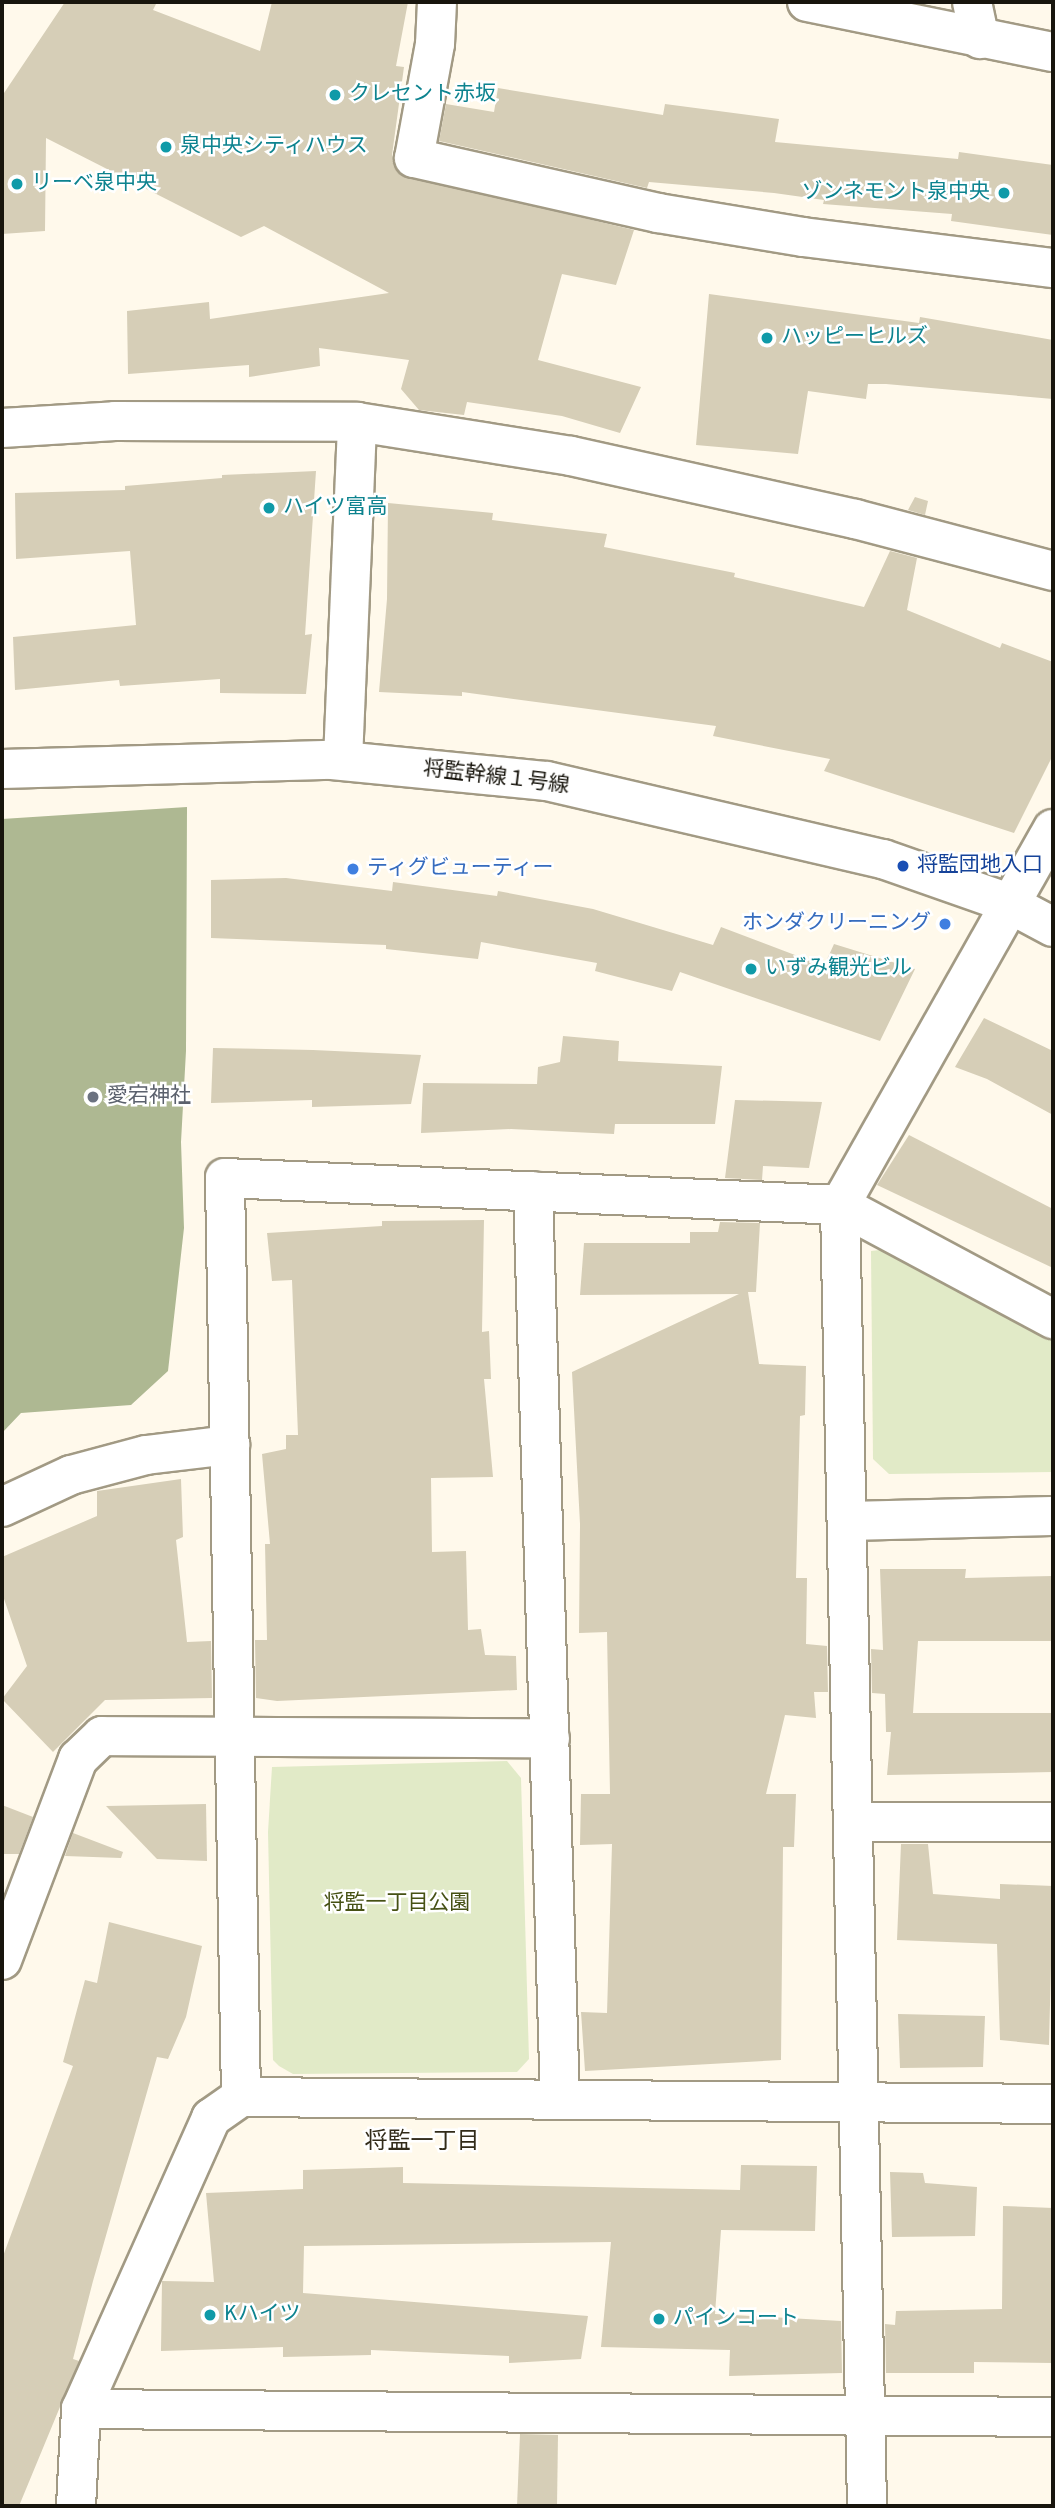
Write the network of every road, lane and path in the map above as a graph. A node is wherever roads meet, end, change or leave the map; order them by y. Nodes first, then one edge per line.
1 (437, 2) edge
2 (807, 2) edge
3 (972, 2) edge
4 (980, 39) junction
5 (1053, 52) edge
6 (1053, 268) edge
7 (356, 422) junction
8 (2, 428) edge
9 (1053, 571) edge
10 (343, 760) junction
11 (2, 769) edge
12 (1053, 829) edge
13 (1013, 907) junction
14 (1053, 927) edge
15 (533, 1191) junction
16 (840, 1205) junction
17 (1053, 1319) edge
18 (230, 1444) junction
19 (2, 1507) edge
20 (1053, 1516) edge
21 (847, 1521) junction
22 (234, 1736) junction
23 (550, 1738) junction
24 (853, 1822) junction
25 (1053, 1822) edge
26 (2, 1960) edge
27 (241, 2097) junction
28 (560, 2099) junction
29 (859, 2102) junction
30 (1053, 2104) edge
31 (81, 2409) junction
32 (865, 2414) junction
33 (1053, 2417) edge
34 (76, 2506) edge
35 (867, 2506) edge

1 - 6 street
2 - 4 street
3 - 4 street
4 - 5 street
7 - 8 street
7 - 9 street
7 - 10 street
10 - 11 street, 将監幹線１号線
10 - 13 street, 将監幹線１号線
12 - 13 street
13 - 14 street, 将監幹線１号線
13 - 16 street
15 - 16 street
15 - 18 street
15 - 23 street
16 - 17 street
16 - 21 street
18 - 19 street
18 - 22 street
20 - 21 street
21 - 24 street
22 - 23 street
22 - 26 street
22 - 27 street
23 - 28 street
24 - 25 street
24 - 29 street
27 - 28 street
27 - 31 street
28 - 29 street
29 - 30 street
29 - 32 street
31 - 32 street
31 - 34 street
32 - 33 street
32 - 35 street

